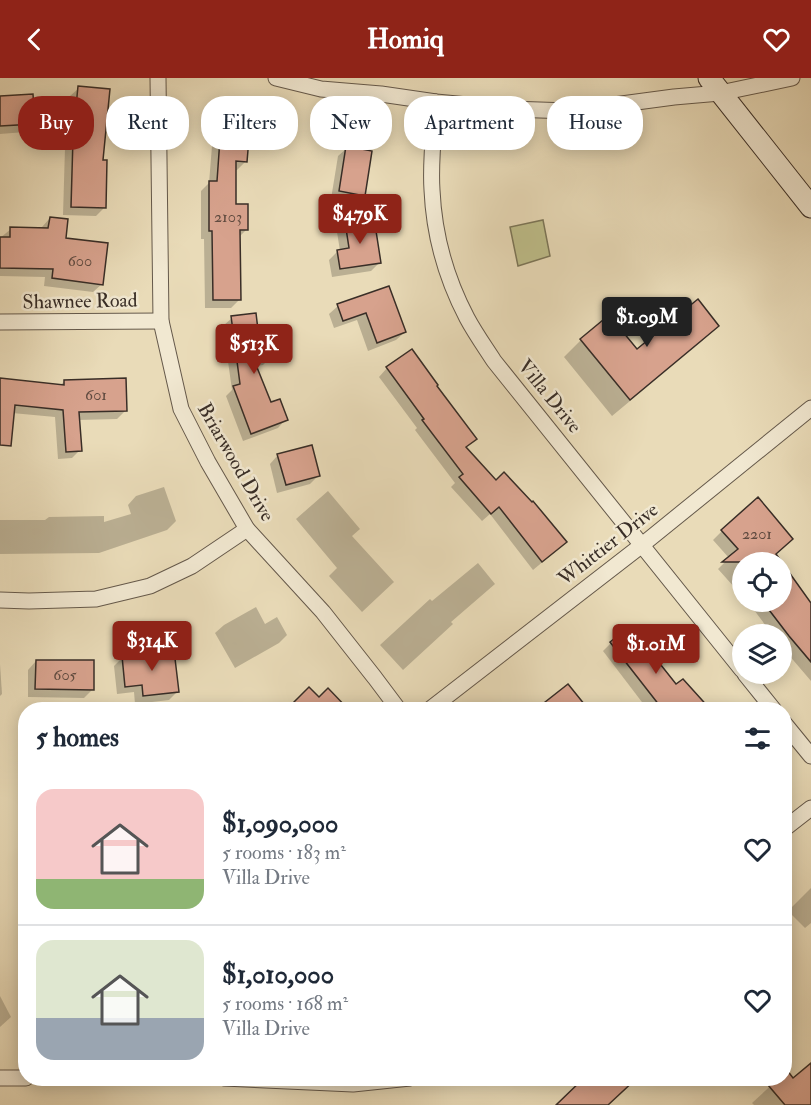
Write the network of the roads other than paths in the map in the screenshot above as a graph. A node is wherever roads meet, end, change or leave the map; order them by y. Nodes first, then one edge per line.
1 (158, 78) edge
2 (276, 78) edge
3 (792, 78) edge
4 (714, 86) edge
5 (404, 97) edge
6 (535, 110) edge
7 (434, 150) edge
8 (811, 207) edge
9 (161, 321) junction
10 (0, 322) edge
11 (811, 408) edge
12 (247, 529) junction
13 (642, 545) junction
14 (0, 600) edge
15 (732, 657) edge
16 (753, 684) edge
17 (393, 702) edge
18 (439, 702) edge
19 (768, 702) edge
20 (792, 733) edge
21 (811, 756) edge
22 (811, 808) edge
23 (792, 823) edge
24 (0, 1078) edge
25 (18, 1078) edge

1 - 9 street, Briarwood Drive
2 - 5 street
3 - 4 street
4 - 6 street
4 - 8 main road
7 - 13 street, Villa Drive
9 - 10 street, Shawnee Road
9 - 12 street, Briarwood Drive
11 - 13 street, Whittier Drive
12 - 14 street
12 - 17 street, Briarwood Drive
13 - 15 street, Villa Drive
13 - 18 street, Whittier Drive
16 - 19 street, Villa Drive
20 - 21 street
22 - 23 street
24 - 25 street

